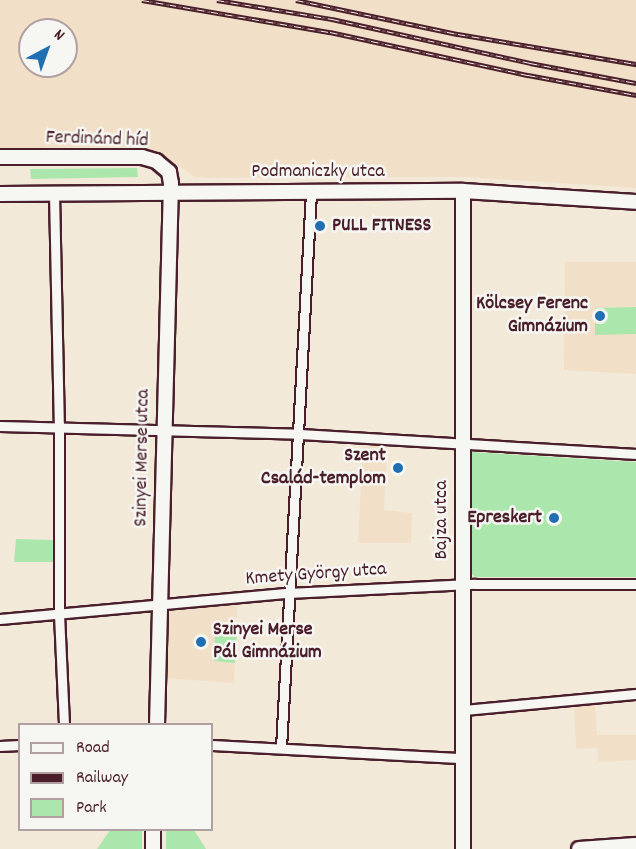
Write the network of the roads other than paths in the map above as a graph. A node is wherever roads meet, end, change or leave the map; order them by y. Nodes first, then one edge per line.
1 (0, 157) edge
2 (463, 191) junction
3 (171, 192) junction
4 (311, 192) junction
5 (54, 193) junction
6 (0, 194) edge
7 (636, 202) edge
8 (59, 425) junction
9 (0, 426) edge
10 (163, 430) junction
11 (300, 435) junction
12 (462, 443) junction
13 (636, 453) edge
14 (462, 585) junction
15 (636, 585) edge
16 (288, 593) junction
17 (160, 607) junction
18 (59, 614) junction
19 (0, 619) edge
20 (636, 694) edge
21 (463, 710) junction
22 (64, 723) edge
23 (157, 723) edge
24 (18, 745) edge
25 (213, 745) edge
26 (0, 746) edge
27 (281, 748) junction
28 (463, 758) junction
29 (153, 831) edge
30 (636, 845) edge
31 (153, 849) edge
32 (463, 849) edge
33 (579, 849) edge

1 - 3 street, Ferdinánd híd
2 - 4 street, Podmaniczky utca
2 - 7 street, Podmaniczky utca
2 - 12 street, Bajza utca
3 - 4 street, Podmaniczky utca
3 - 5 street, Podmaniczky utca
3 - 10 street, Szinyei Merse utca
4 - 11 street
5 - 6 street, Podmaniczky utca
5 - 8 street
8 - 9 street
8 - 10 street
8 - 18 street
10 - 11 street
10 - 17 street, Szinyei Merse utca
11 - 12 street
11 - 16 street
12 - 13 street
12 - 14 street, Bajza utca
14 - 15 street, Kmety György utca
14 - 16 street, Kmety György utca
14 - 21 street, Bajza utca
16 - 17 street, Kmety György utca
16 - 27 street
17 - 18 street, Kmety György utca
17 - 23 street, Szinyei Merse utca
18 - 19 street, Kmety György utca
18 - 22 street
20 - 21 street
21 - 28 street, Bajza utca
24 - 26 street
25 - 27 street
27 - 28 street
28 - 32 street, Bajza utca
29 - 31 street
30 - 33 street

